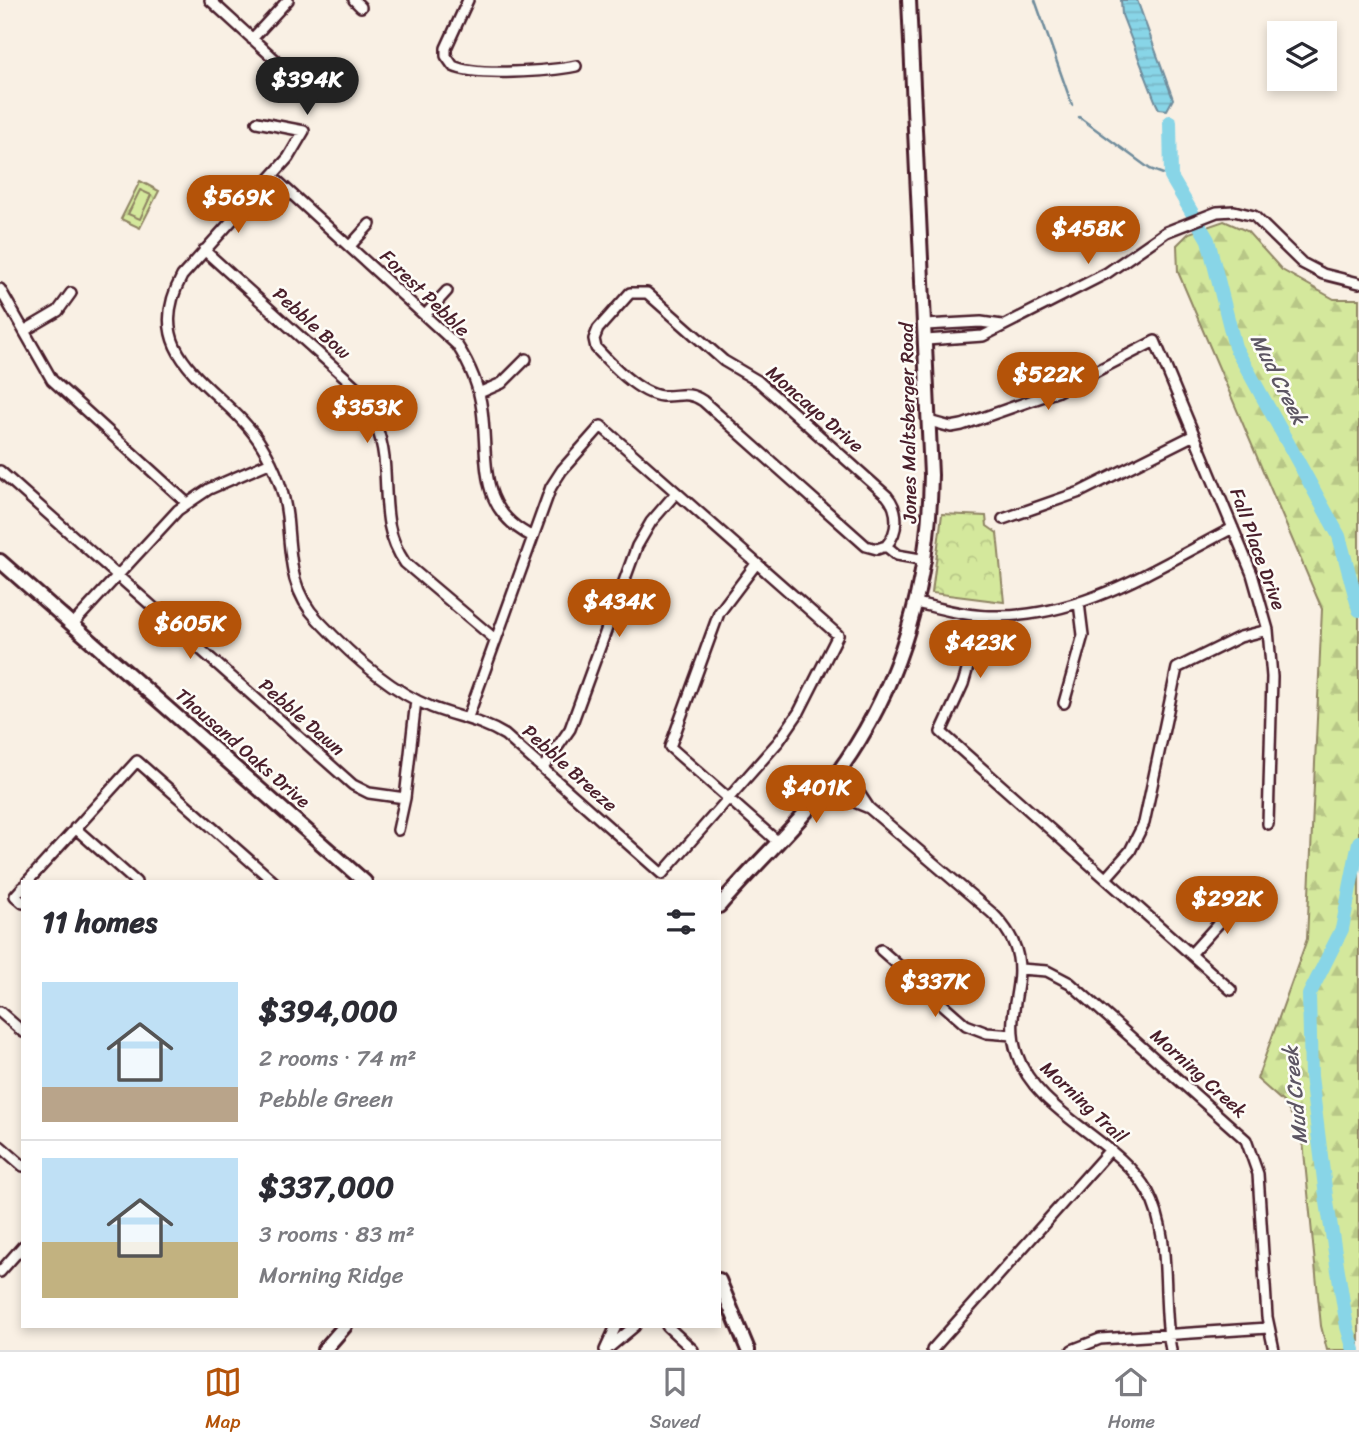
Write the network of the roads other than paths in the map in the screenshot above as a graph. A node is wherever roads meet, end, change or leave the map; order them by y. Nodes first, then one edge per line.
1 (210, 0) edge
2 (288, 0) edge
3 (468, 0) edge
4 (909, 0) edge
5 (252, 39) junction
6 (576, 66) dead end
7 (306, 99) dead end
8 (257, 122) dead end
9 (272, 176) junction
10 (370, 224) dead end
11 (350, 246) junction
12 (204, 250) junction
13 (1359, 283) edge
14 (0, 289) edge
15 (447, 291) dead end
16 (71, 293) dead end
17 (426, 314) junction
18 (957, 323) junction
19 (925, 325) junction
20 (1002, 325) junction
21 (24, 331) junction
22 (958, 338) junction
23 (926, 340) junction
24 (526, 359) dead end
25 (479, 393) junction
26 (929, 421) junction
27 (1194, 435) junction
28 (271, 462) junction
29 (0, 471) edge
30 (676, 493) junction
31 (187, 503) junction
32 (1003, 519) dead end
33 (1233, 527) junction
34 (533, 537) junction
35 (886, 546) junction
36 (926, 560) junction
37 (0, 561) edge
38 (756, 564) junction
39 (117, 577) junction
40 (916, 603) junction
41 (1079, 603) junction
42 (982, 616) junction
43 (72, 625) junction
44 (1268, 630) junction
45 (496, 640) junction
46 (416, 700) junction
47 (1063, 703) dead end
48 (468, 718) junction
49 (543, 768) junction
50 (837, 774) junction
51 (828, 785) junction
52 (405, 798) junction
53 (730, 799) junction
54 (869, 808) junction
55 (1268, 824) dead end
56 (75, 828) junction
57 (398, 830) dead end
58 (778, 842) junction
59 (351, 877) edge
60 (1105, 878) junction
61 (29, 880) edge
62 (134, 880) edge
63 (272, 880) edge
64 (1232, 899) dead end
65 (721, 904) edge
66 (881, 950) dead end
67 (1191, 954) junction
68 (1020, 969) junction
69 (1231, 990) dead end
70 (0, 1012) edge
71 (21, 1030) edge
72 (1013, 1035) junction
73 (0, 1146) edge
74 (1109, 1151) junction
75 (21, 1164) edge
76 (21, 1248) edge
77 (0, 1272) edge
78 (721, 1285) edge
79 (343, 1328) edge
80 (615, 1328) edge
81 (633, 1328) edge
82 (669, 1328) edge
83 (1268, 1328) junction
84 (1168, 1334) junction
85 (324, 1350) edge
86 (606, 1350) edge
87 (693, 1350) edge
88 (748, 1350) edge
89 (932, 1350) edge
90 (1072, 1350) edge
91 (1171, 1350) edge
92 (1273, 1350) edge

1 - 5 street
2 - 5 street
3 - 6 street
4 - 19 main road, Jones Maltsberger Road
5 - 7 street
8 - 9 street
9 - 11 street, Forest Pebble
9 - 12 street
10 - 11 street
11 - 17 street, Forest Pebble
12 - 28 street, Pebble Breeze
12 - 45 street, Pebble Bow
13 - 20 street
14 - 21 street
15 - 17 street
16 - 21 street
17 - 25 street, Forest Pebble
18 - 19 street
18 - 20 street
18 - 22 street
19 - 23 main road, Jones Maltsberger Road
20 - 22 street
21 - 31 street
22 - 23 street
23 - 26 main road, Jones Maltsberger Road
24 - 25 street
25 - 34 street, Forest Pebble
26 - 27 street, Fall Place Drive
26 - 36 main road, Jones Maltsberger Road
27 - 32 street
27 - 33 street, Fall Place Drive
28 - 31 street
28 - 46 street, Pebble Breeze
29 - 39 street, Pebble Dawn
30 - 34 street
30 - 38 street
30 - 49 street
31 - 39 street
33 - 41 street
33 - 44 street, Fall Place Drive
34 - 45 street
35 - 35 street, Moncayo Drive
35 - 36 street
36 - 40 main road, Jones Maltsberger Road
37 - 43 main road, Thousand Oaks Drive
38 - 53 street
38 - 53 street
39 - 43 street
39 - 52 street, Pebble Dawn
40 - 42 street
40 - 50 main road, Jones Maltsberger Road
41 - 42 street
41 - 47 street
42 - 60 street
43 - 59 main road, Thousand Oaks Drive
44 - 55 street, Fall Place Drive
44 - 60 street
45 - 48 street
46 - 48 street, Pebble Breeze
46 - 52 street
48 - 49 street, Pebble Breeze
49 - 53 street, Pebble Breeze
50 - 51 main road, Jones Maltsberger Road
50 - 54 street, Morning Trail
51 - 54 street, Morning Trail
51 - 58 main road, Jones Maltsberger Road
52 - 57 street
53 - 58 street
54 - 68 street, Morning Trail
56 - 61 street
56 - 62 street
56 - 63 street
58 - 65 main road, Jones Maltsberger Road
60 - 67 street
64 - 67 street
66 - 72 street
67 - 69 street
68 - 72 street, Morning Trail
68 - 83 street, Morning Creek
70 - 71 street
72 - 74 street, Morning Trail
73 - 75 street
74 - 84 street, Morning Trail
74 - 89 street
76 - 77 street
78 - 88 main road
79 - 85 main road
80 - 86 street
81 - 86 street
82 - 87 street
83 - 84 street
83 - 92 street, Morning Creek
84 - 90 street
84 - 91 street, Morning Trail

